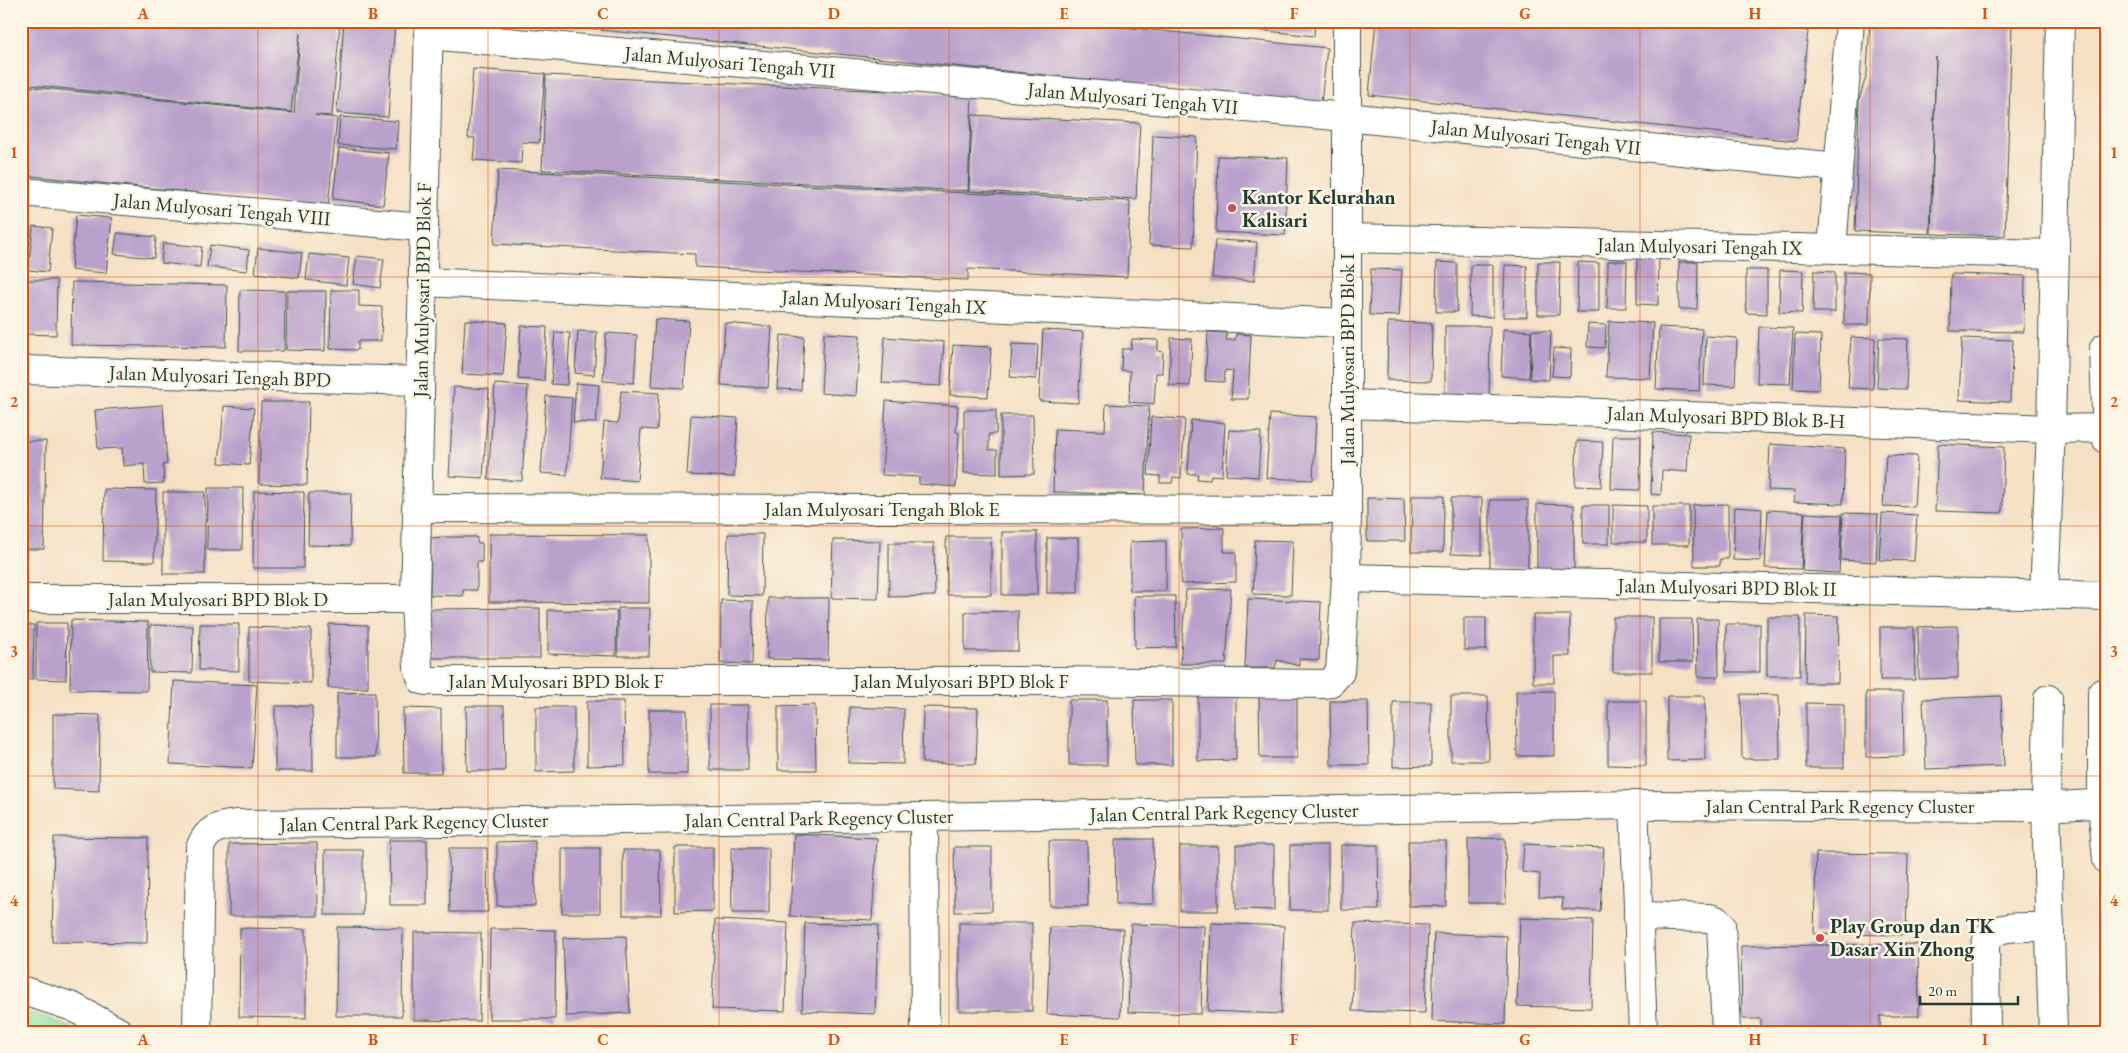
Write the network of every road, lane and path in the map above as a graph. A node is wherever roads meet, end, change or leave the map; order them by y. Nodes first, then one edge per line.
1 (1346, 21) edge
2 (1850, 21) edge
3 (2060, 21) edge
4 (428, 28) edge
5 (1346, 117) junction
6 (1838, 167) junction
7 (21, 192) edge
8 (423, 227) junction
9 (1347, 238) junction
10 (1832, 248) junction
11 (2054, 254) junction
12 (422, 282) junction
13 (1346, 323) junction
14 (2104, 348) dead end
15 (21, 370) edge
16 (419, 381) junction
17 (1346, 404) junction
18 (2106, 428) edge
19 (2051, 429) junction
20 (2107, 440) edge
21 (416, 508) junction
22 (1347, 510) junction
23 (1346, 578) junction
24 (2044, 595) junction
25 (2107, 596) edge
26 (21, 599) edge
27 (415, 599) junction
28 (1341, 667) joint
29 (2102, 694) dead end
30 (2048, 699) dead end
31 (2104, 803) edge
32 (1634, 805) junction
33 (2046, 807) junction
34 (924, 817) junction
35 (2107, 860) edge
36 (1638, 916) junction
37 (2050, 928) junction
38 (21, 990) edge
39 (119, 1032) edge
40 (197, 1032) edge
41 (925, 1032) edge
42 (1643, 1032) edge
43 (1726, 1032) edge
44 (1986, 1032) edge
45 (2053, 1032) edge

1 - 5 street, Jalan Mulyosari BPD Blok I
2 - 6 street
3 - 11 street
4 - 5 street, Jalan Mulyosari Tengah VII
4 - 8 street, Jalan Mulyosari BPD Blok F
5 - 6 street, Jalan Mulyosari Tengah VII
5 - 9 street, Jalan Mulyosari BPD Blok I
6 - 10 street
7 - 8 street, Jalan Mulyosari Tengah VIII
8 - 12 street, Jalan Mulyosari BPD Blok F
9 - 10 street, Jalan Mulyosari Tengah IX
9 - 13 street, Jalan Mulyosari BPD Blok I
10 - 11 street, Jalan Mulyosari Tengah IX
11 - 19 street
12 - 13 street, Jalan Mulyosari Tengah IX
12 - 16 street, Jalan Mulyosari BPD Blok F
13 - 17 street, Jalan Mulyosari BPD Blok I
14 - 18 street
15 - 16 street, Jalan Mulyosari Tengah BPD
16 - 21 street, Jalan Mulyosari BPD Blok F
17 - 19 street, Jalan Mulyosari BPD Blok B-H
17 - 22 street, Jalan Mulyosari BPD Blok I
18 - 19 street, Jalan Mulyosari BPD Blok B-H
18 - 20 street
19 - 24 street
21 - 22 street, Jalan Mulyosari Tengah Blok E
21 - 27 street, Jalan Mulyosari BPD Blok F
22 - 23 street, Jalan Mulyosari BPD Blok I
23 - 24 street, Jalan Mulyosari BPD Blok II
23 - 28 street, Jalan Mulyosari BPD Blok I
24 - 25 street, Jalan Mulyosari BPD Blok II
26 - 27 street, Jalan Mulyosari BPD Blok D
27 - 28 street, Jalan Mulyosari BPD Blok F
29 - 31 street
30 - 33 street
31 - 33 street, Jalan Central Park Regency Cluster
31 - 35 street
32 - 33 street, Jalan Central Park Regency Cluster
32 - 34 street, Jalan Central Park Regency Cluster
32 - 36 street
33 - 37 street
34 - 40 street, Jalan Central Park Regency Cluster
34 - 41 street
36 - 42 street
36 - 43 street
37 - 44 street
37 - 45 street
38 - 39 street

